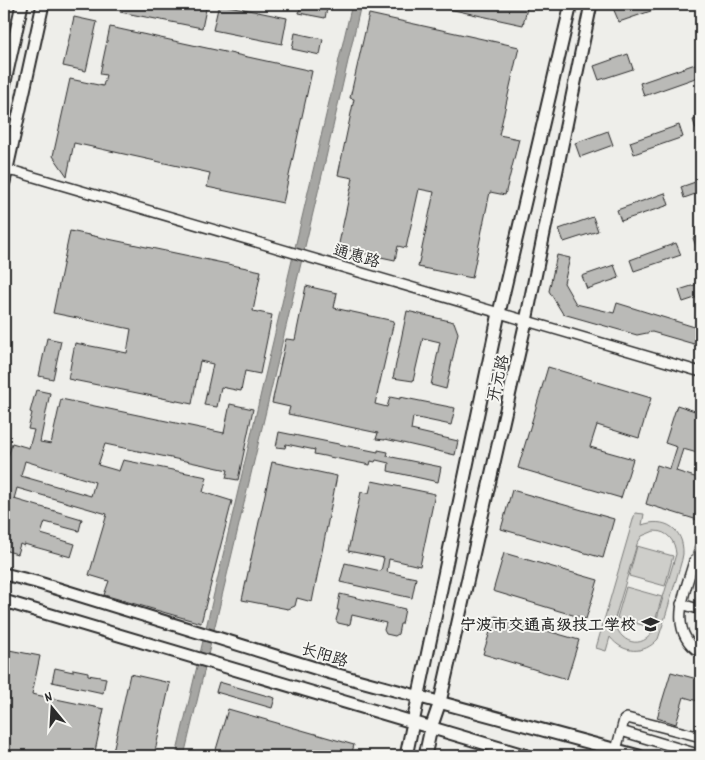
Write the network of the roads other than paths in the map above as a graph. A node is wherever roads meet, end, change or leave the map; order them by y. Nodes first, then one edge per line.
1 (22, 4) edge
2 (43, 4) edge
3 (570, 4) edge
4 (591, 4) edge
5 (4, 86) edge
6 (5, 174) edge
7 (499, 312) junction
8 (526, 320) junction
9 (701, 372) edge
10 (701, 544) edge
11 (699, 558) edge
12 (4, 574) edge
13 (4, 601) edge
14 (681, 604) junction
15 (699, 608) edge
16 (701, 653) edge
17 (419, 697) junction
18 (440, 702) junction
19 (413, 722) junction
20 (431, 728) junction
21 (621, 731) junction
22 (701, 737) edge
23 (616, 750) junction
24 (701, 755) edge
25 (406, 756) edge
26 (426, 756) edge
27 (527, 756) edge
28 (639, 756) edge

1 - 5 main road
2 - 6 main road
3 - 7 main road, 开元路
4 - 8 main road, 开元路
6 - 7 street, 通惠路
7 - 8 street, 通惠路
7 - 17 main road, 开元路
8 - 9 street, 通惠路
8 - 18 main road, 开元路
10 - 11 street
11 - 14 street
12 - 17 main road, 长阳路
13 - 19 main road
14 - 15 street
14 - 16 street
17 - 18 main road, 长阳路
17 - 19 main road, 开元路
18 - 20 main road, 开元路
18 - 23 main road, 长阳路
19 - 20 main road
19 - 25 main road, 开元路
20 - 26 main road, 开元路
20 - 27 main road
21 - 22 street
21 - 23 street
21 - 24 street
23 - 28 main road, 长阳路

